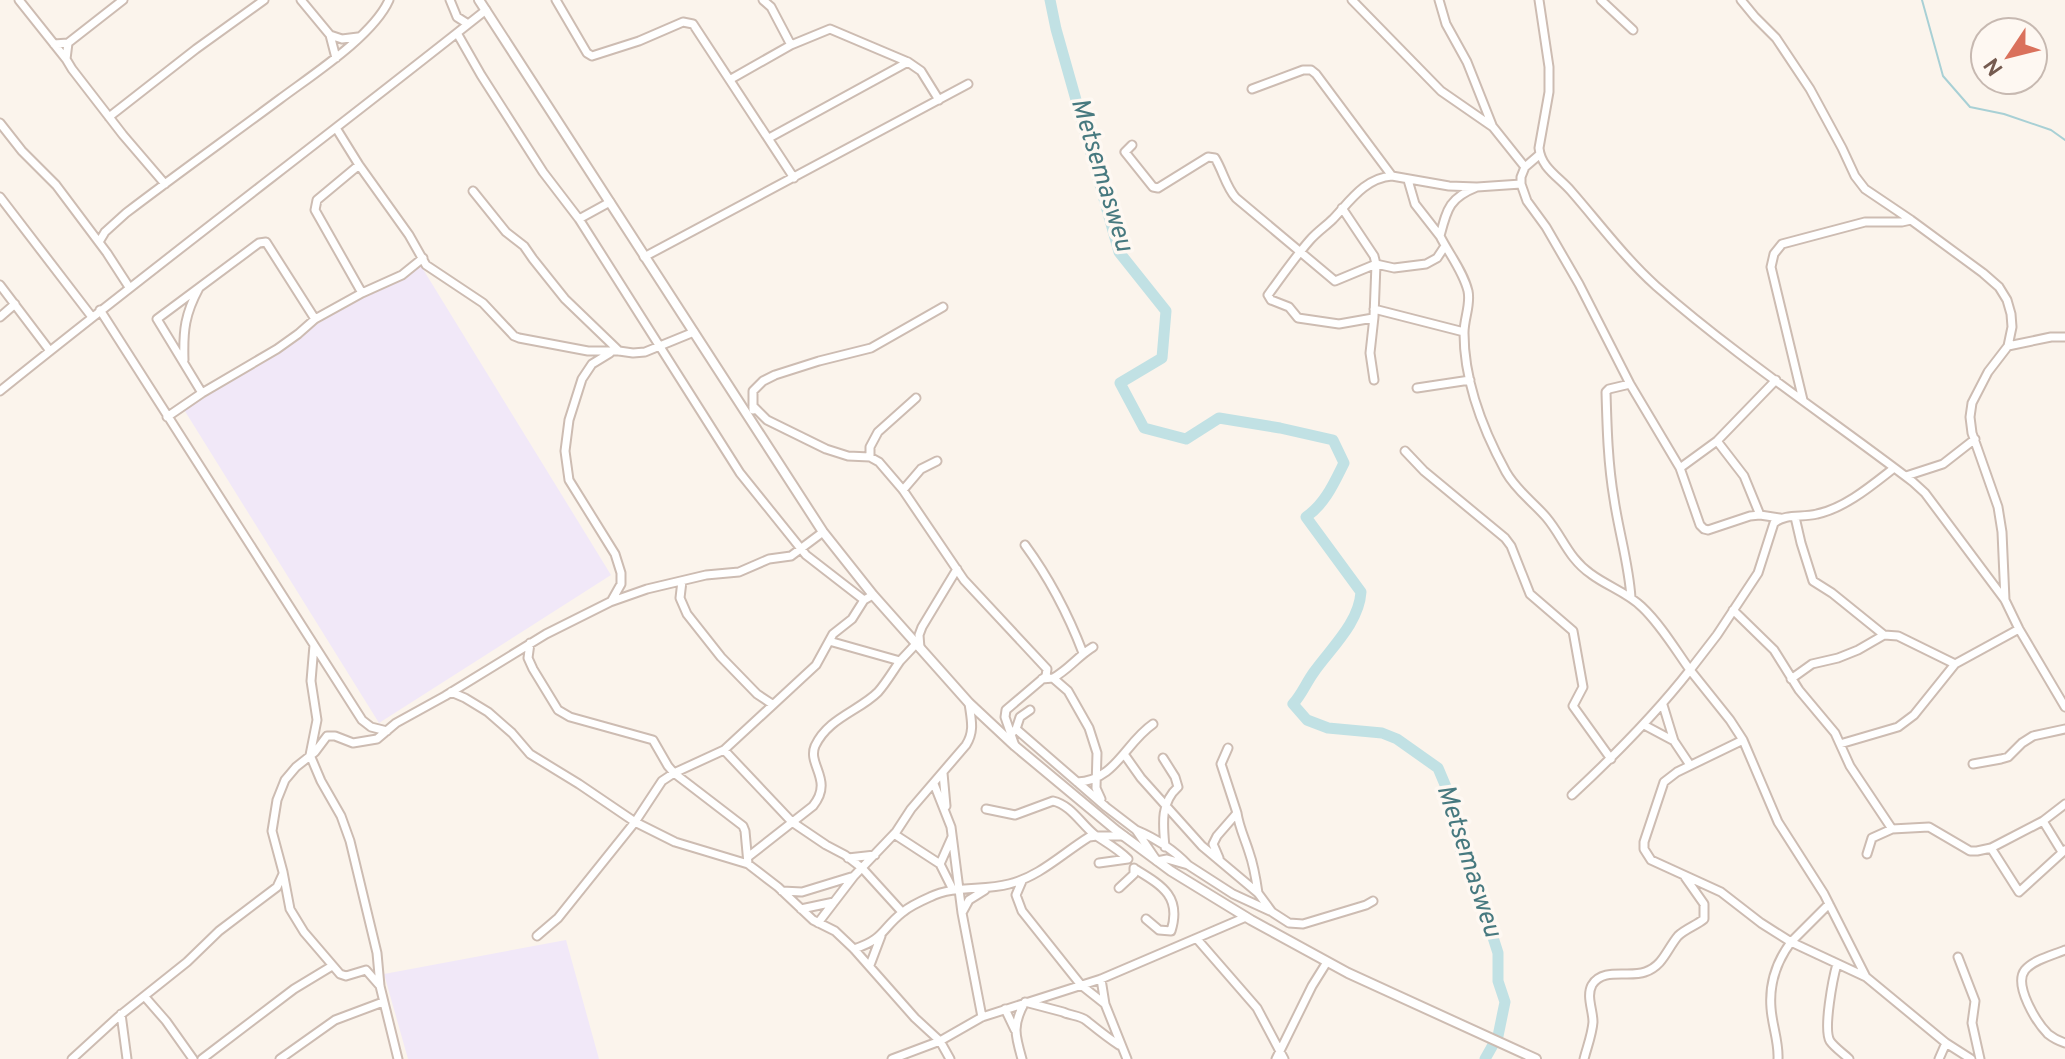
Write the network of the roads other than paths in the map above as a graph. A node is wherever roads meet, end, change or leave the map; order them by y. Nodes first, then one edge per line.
1 (19, 0) edge
2 (264, 0) edge
3 (301, 0) edge
4 (389, 0) edge
5 (450, 0) edge
6 (479, 0) edge
7 (556, 0) edge
8 (763, 0) edge
9 (1352, 0) edge
10 (1439, 0) edge
11 (1539, 0) edge
12 (1601, 0) edge
13 (1741, 0) edge
14 (121, 1) edge
15 (486, 10) junction
16 (468, 24) junction
17 (1633, 30) dead end
18 (457, 33) junction
19 (330, 35) junction
20 (358, 37) junction
21 (68, 43) junction
22 (54, 44) junction
23 (791, 45) junction
24 (336, 58) junction
25 (66, 59) junction
26 (908, 62) junction
27 (731, 79) junction
28 (968, 84) dead end
29 (1252, 89) dead end
30 (939, 100) junction
31 (109, 117) junction
32 (0, 123) edge
33 (1493, 127) junction
34 (336, 128) junction
35 (769, 138) junction
36 (1132, 145) dead end
37 (1539, 155) junction
38 (359, 165) junction
39 (1525, 167) junction
40 (1392, 176) junction
41 (794, 178) junction
42 (1408, 180) junction
43 (165, 184) junction
44 (1521, 184) junction
45 (1477, 187) junction
46 (473, 191) dead end
47 (0, 197) edge
48 (610, 202) junction
49 (1342, 208) junction
50 (579, 219) junction
51 (1911, 220) junction
52 (1440, 236) junction
53 (99, 242) junction
54 (1445, 246) junction
55 (1301, 251) junction
56 (644, 257) junction
57 (423, 258) junction
58 (1376, 264) junction
59 (0, 285) edge
60 (200, 286) junction
61 (129, 287) junction
62 (362, 293) junction
63 (15, 304) junction
64 (943, 307) dead end
65 (100, 310) junction
66 (1374, 313) junction
67 (0, 317) edge
68 (92, 317) junction
69 (315, 319) junction
70 (694, 332) junction
71 (1464, 332) junction
72 (2065, 337) edge
73 (658, 346) junction
74 (2008, 346) junction
75 (50, 351) junction
76 (615, 352) junction
77 (184, 363) junction
78 (1374, 380) dead end
79 (1470, 380) junction
80 (1776, 380) junction
81 (1630, 384) junction
82 (1417, 388) dead end
83 (0, 391) edge
84 (202, 393) junction
85 (916, 398) dead end
86 (1803, 400) junction
87 (753, 406) junction
88 (167, 417) junction
89 (753, 423) junction
90 (1975, 439) junction
91 (1717, 441) junction
92 (1405, 451) dead end
93 (870, 457) junction
94 (937, 461) dead end
95 (1680, 468) junction
96 (1894, 468) junction
97 (1906, 476) junction
98 (903, 490) junction
99 (1760, 515) junction
100 (1795, 517) junction
101 (1780, 518) junction
102 (823, 532) junction
103 (1025, 545) dead end
104 (801, 549) junction
105 (957, 569) junction
106 (682, 581) junction
107 (873, 595) junction
108 (1631, 598) junction
109 (864, 600) junction
110 (2005, 600) junction
111 (610, 602) junction
112 (1733, 610) junction
113 (2019, 629) junction
114 (1884, 635) junction
115 (829, 641) junction
116 (530, 643) junction
117 (314, 645) junction
118 (918, 646) junction
119 (1093, 647) dead end
120 (1083, 653) junction
121 (900, 661) junction
122 (1955, 664) junction
123 (1690, 670) junction
124 (1053, 678) junction
125 (1042, 679) junction
126 (1791, 679) junction
127 (451, 692) junction
128 (969, 703) junction
129 (772, 704) junction
130 (1663, 705) junction
131 (2065, 707) edge
132 (1030, 710) dead end
133 (1153, 724) dead end
134 (1644, 725) junction
135 (2065, 729) edge
136 (387, 731) junction
137 (1013, 732) junction
138 (1743, 740) junction
139 (1674, 741) junction
140 (1840, 744) junction
141 (1015, 746) junction
142 (1228, 748) dead end
143 (724, 750) junction
144 (1124, 754) junction
145 (310, 755) junction
146 (1163, 758) dead end
147 (1611, 759) junction
148 (1973, 764) dead end
149 (1690, 765) junction
150 (674, 773) junction
151 (943, 773) junction
152 (1097, 778) junction
153 (1077, 782) junction
154 (934, 784) junction
155 (1572, 795) dead end
156 (1165, 804) junction
157 (2065, 804) edge
158 (1104, 805) junction
159 (986, 809) dead end
160 (946, 812) junction
161 (1237, 813) junction
162 (2043, 821) junction
163 (635, 822) junction
164 (792, 822) junction
165 (1892, 829) junction
166 (1136, 830) junction
167 (894, 834) junction
168 (952, 836) junction
169 (1097, 836) junction
170 (1124, 836) junction
171 (1165, 847) junction
172 (1991, 848) junction
173 (2064, 851) edge
174 (1867, 854) dead end
175 (875, 855) junction
176 (848, 858) junction
177 (1128, 859) junction
178 (1220, 860) junction
179 (748, 861) junction
180 (1157, 861) junction
181 (1099, 863) dead end
182 (940, 864) junction
183 (1188, 865) junction
184 (862, 868) junction
185 (1135, 869) junction
186 (283, 872) junction
187 (1683, 875) junction
188 (854, 876) junction
189 (1022, 880) junction
190 (991, 887) junction
191 (1119, 888) dead end
192 (956, 890) junction
193 (782, 891) junction
194 (1258, 893) junction
195 (1373, 901) dead end
196 (834, 902) junction
197 (1829, 904) junction
198 (801, 909) junction
199 (902, 912) junction
200 (1272, 912) junction
201 (962, 913) junction
202 (1246, 917) junction
203 (1146, 919) dead end
204 (818, 923) junction
205 (537, 936) dead end
206 (881, 936) junction
207 (1197, 939) junction
208 (1791, 942) junction
209 (854, 949) junction
210 (2065, 950) edge
211 (1958, 957) dead end
212 (1327, 962) junction
213 (1837, 964) junction
214 (870, 965) junction
215 (332, 966) junction
216 (1866, 977) junction
217 (1101, 979) junction
218 (1081, 985) junction
219 (380, 986) junction
220 (145, 997) junction
221 (383, 1002) junction
222 (1025, 1002) junction
223 (1105, 1004) junction
224 (1005, 1009) junction
225 (121, 1014) junction
226 (982, 1017) junction
227 (1015, 1030) junction
228 (940, 1041) junction
229 (1946, 1043) junction
230 (2065, 1043) edge
231 (1121, 1047) junction
232 (1280, 1057) edge
233 (72, 1059) edge
234 (127, 1059) edge
235 (193, 1059) edge
236 (202, 1059) edge
237 (280, 1059) edge
238 (398, 1059) edge
239 (892, 1059) edge
240 (950, 1059) edge
241 (1022, 1059) edge
242 (1127, 1059) edge
243 (1536, 1059) edge
244 (1584, 1059) edge
245 (1778, 1059) edge
246 (1849, 1059) edge
247 (1939, 1059) edge
248 (1971, 1059) edge
249 (1980, 1059) edge

1 - 22 street
2 - 31 street
3 - 19 street
4 - 20 street
5 - 16 street
6 - 15 street
7 - 27 street
8 - 23 street
9 - 33 street
10 - 33 street
11 - 37 street
12 - 17 street
13 - 51 street
14 - 21 street
15 - 16 street
15 - 48 street
16 - 18 street
18 - 34 street
18 - 50 street
19 - 20 street
19 - 24 street
20 - 24 street
21 - 22 street
21 - 25 street
22 - 25 street
23 - 26 street
23 - 27 street
24 - 43 street
25 - 31 street
26 - 30 street
26 - 35 street
27 - 35 street
28 - 30 street
29 - 40 street
30 - 41 street
31 - 43 street
32 - 53 street
33 - 39 street
34 - 38 street
34 - 61 street
35 - 41 street
36 - 55 street
37 - 39 street
37 - 80 street
38 - 57 street
38 - 62 street
39 - 44 street
40 - 42 street
40 - 49 street
41 - 56 street
42 - 45 street
42 - 52 street
43 - 53 street
44 - 45 street
44 - 81 street
45 - 52 street
46 - 76 street
47 - 68 street
48 - 50 street
48 - 56 street
49 - 55 street
49 - 58 street
50 - 73 street
51 - 74 street
51 - 86 street
52 - 54 street
53 - 61 street
54 - 58 street
54 - 71 street
55 - 58 street
55 - 66 street
56 - 70 street
57 - 62 street
57 - 76 street
58 - 66 street
59 - 63 street
60 - 69 street
60 - 77 street
60 - 77 street
61 - 65 street
62 - 69 street
63 - 67 street
63 - 75 street
64 - 87 street
65 - 68 street
65 - 88 street
66 - 71 street
66 - 78 street
68 - 75 street
69 - 84 street
70 - 73 street
70 - 89 street
71 - 79 street
72 - 74 street
73 - 76 street
73 - 104 street
74 - 90 street
75 - 83 street
76 - 111 street
77 - 84 street
79 - 82 street
79 - 108 street
80 - 86 street
80 - 91 street
81 - 95 street
81 - 108 street
84 - 88 street
85 - 93 street
86 - 96 street
87 - 89 street
87 - 93 street
88 - 117 street
89 - 102 street
90 - 97 street
90 - 110 street
91 - 95 street
91 - 99 street
92 - 147 street
93 - 98 street
94 - 98 street
95 - 99 street
96 - 97 street
96 - 100 street
97 - 110 street
98 - 105 street
99 - 101 street
100 - 101 street
100 - 114 street
101 - 112 street
102 - 104 street
102 - 107 street
103 - 120 street
104 - 106 street
104 - 109 street
105 - 118 street
105 - 125 street
106 - 111 street
106 - 129 street
107 - 109 street
107 - 118 street
108 - 123 street
109 - 115 street
110 - 113 street
111 - 116 street
112 - 123 street
112 - 126 street
113 - 122 street
113 - 131 street
114 - 122 street
114 - 126 street
115 - 121 street
115 - 129 street
116 - 127 street
116 - 150 street
117 - 136 street
117 - 145 street
118 - 121 street
118 - 128 street
119 - 120 street
120 - 124 street
121 - 164 street
122 - 140 street
123 - 130 street
123 - 138 street
124 - 125 street
124 - 152 street
125 - 137 street
126 - 140 street
127 - 136 street
127 - 163 street
128 - 141 street
128 - 151 street
129 - 143 street
130 - 134 street
130 - 139 street
132 - 137 street
133 - 144 street
134 - 139 street
134 - 147 street
135 - 148 street
136 - 145 street
137 - 141 street
137 - 153 street
138 - 149 street
138 - 197 street
139 - 149 street
140 - 165 street
141 - 170 street
142 - 161 street
143 - 150 street
143 - 164 street
144 - 152 street
144 - 156 street
145 - 186 street
145 - 219 street
146 - 156 street
147 - 155 street
149 - 187 street
150 - 163 street
150 - 179 street
151 - 154 street
151 - 160 street
152 - 153 street
152 - 158 street
153 - 158 street
154 - 160 street
154 - 167 street
156 - 171 street
156 - 178 street
157 - 162 street
158 - 166 street
159 - 169 street
160 - 168 street
161 - 178 street
161 - 194 street
162 - 172 street
162 - 173 street
163 - 179 street
163 - 205 street
164 - 176 street
164 - 179 street
165 - 172 street
165 - 174 street
166 - 171 street
166 - 180 street
167 - 175 street
167 - 182 street
168 - 182 street
168 - 192 street
169 - 170 street
169 - 177 street
169 - 189 street
170 - 180 street
171 - 183 street
172 - 173 street
175 - 176 street
175 - 184 street
176 - 184 street
177 - 181 street
177 - 185 street
178 - 194 street
179 - 193 street
180 - 183 street
180 - 202 street
182 - 192 street
183 - 200 street
184 - 188 street
184 - 199 street
185 - 191 street
185 - 203 street
186 - 215 street
186 - 220 street
187 - 208 street
187 - 244 street
188 - 193 street
188 - 196 street
189 - 190 street
189 - 218 street
190 - 192 street
190 - 201 street
192 - 199 street
192 - 201 street
193 - 198 street
194 - 200 street
195 - 200 street
196 - 198 street
196 - 204 street
197 - 208 street
197 - 216 street
198 - 204 street
199 - 206 street
201 - 226 street
202 - 207 street
202 - 212 street
204 - 209 street
206 - 209 street
206 - 214 street
207 - 217 street
207 - 232 street
208 - 213 street
208 - 245 street
209 - 214 street
210 - 230 street
211 - 249 street
212 - 232 street
212 - 243 street
213 - 216 street
213 - 246 street
214 - 228 street
215 - 219 street
215 - 236 street
216 - 229 street
217 - 218 street
217 - 223 street
218 - 222 street
218 - 223 street
219 - 221 street
220 - 225 street
220 - 235 street
221 - 237 street
221 - 238 street
222 - 224 street
222 - 227 street
222 - 231 street
223 - 231 street
224 - 226 street
224 - 227 street
225 - 233 street
225 - 234 street
226 - 228 street
227 - 241 street
228 - 239 street
228 - 240 street
229 - 247 street
229 - 248 street
231 - 242 street

